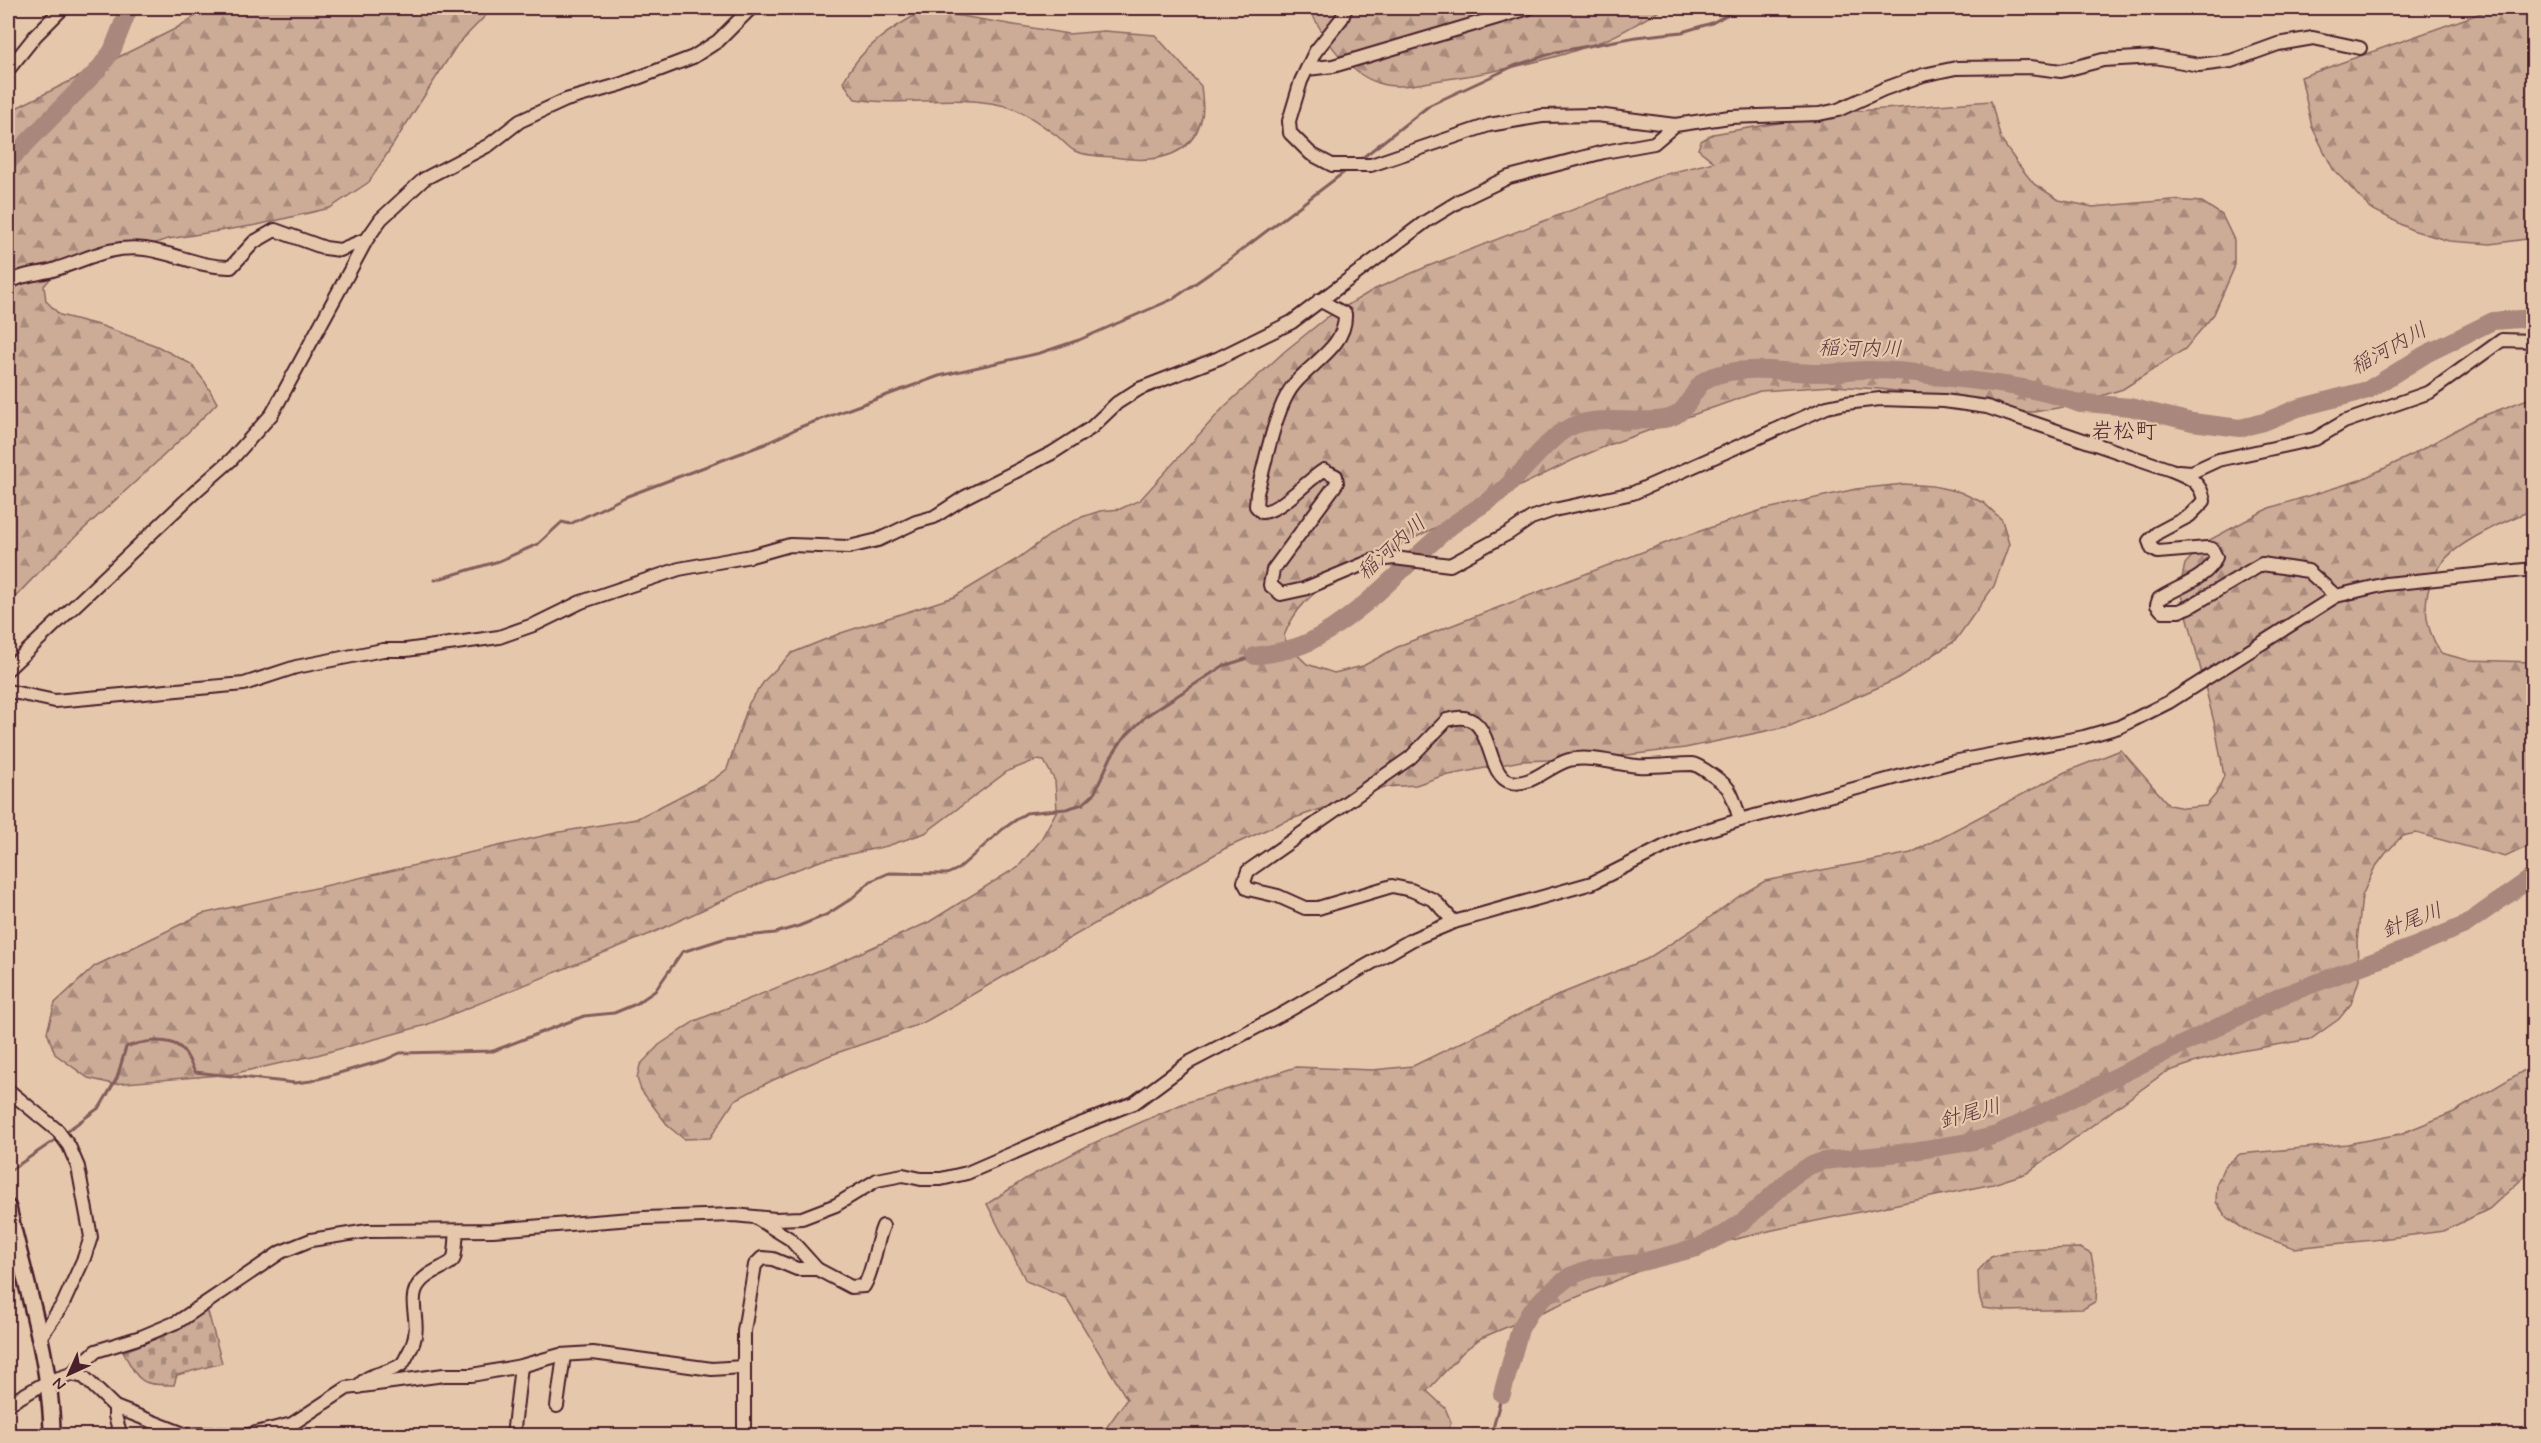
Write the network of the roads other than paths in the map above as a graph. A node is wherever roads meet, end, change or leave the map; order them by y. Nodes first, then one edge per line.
1 (63, 8) edge
2 (751, 8) edge
3 (1346, 8) edge
4 (1528, 8) edge
5 (2360, 48) dead end
6 (1306, 69) junction
7 (8, 70) edge
8 (1675, 125) junction
9 (367, 239) junction
10 (8, 284) edge
11 (1319, 300) junction
12 (2534, 341) edge
13 (2171, 470) junction
14 (2534, 569) edge
15 (2336, 596) junction
16 (8, 669) edge
17 (8, 691) edge
18 (1740, 820) junction
19 (1454, 922) junction
20 (8, 1090) edge
21 (8, 1208) edge
22 (754, 1217) junction
23 (882, 1226) dead end
24 (457, 1231) junction
25 (817, 1269) junction
26 (39, 1339) junction
27 (564, 1355) junction
28 (521, 1366) junction
29 (743, 1367) junction
30 (71, 1374) junction
31 (47, 1382) junction
32 (358, 1387) junction
33 (8, 1404) edge
34 (557, 1406) dead end
35 (116, 1407) junction
36 (52, 1436) edge
37 (121, 1436) edge
38 (513, 1436) edge
39 (744, 1436) edge

1 - 7 street
2 - 9 street
3 - 6 street
4 - 6 street
5 - 8 street
6 - 8 street
8 - 11 street
9 - 10 street
9 - 16 street
11 - 13 street
11 - 17 street
12 - 13 street
13 - 15 street
14 - 15 street
15 - 18 street
18 - 19 street
18 - 19 street
19 - 22 street
20 - 26 street
21 - 26 street
22 - 24 street
22 - 25 street
23 - 25 street
24 - 30 street
24 - 32 street
25 - 29 street
26 - 31 street
27 - 28 street
27 - 29 street
27 - 34 street
28 - 32 street
28 - 38 street
29 - 39 street
30 - 31 street
30 - 35 street
31 - 33 street
31 - 36 street
32 - 35 street
35 - 37 street

